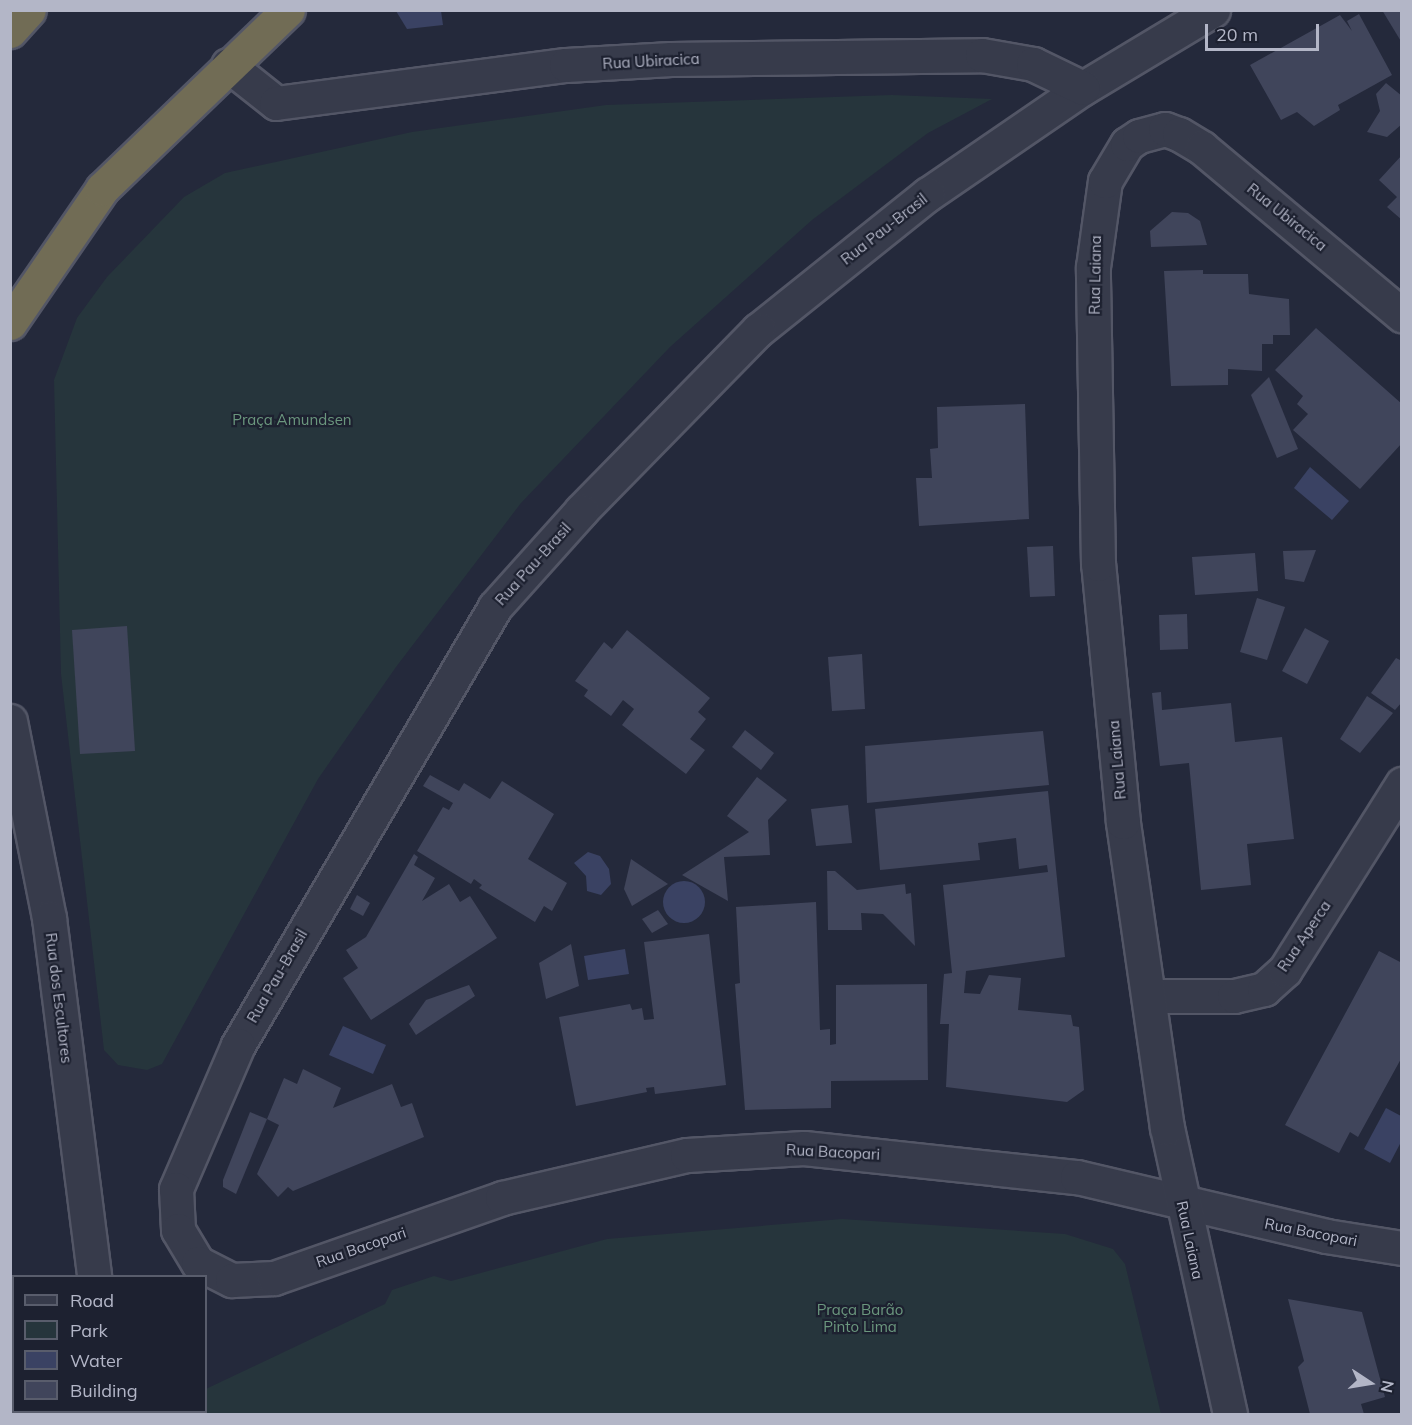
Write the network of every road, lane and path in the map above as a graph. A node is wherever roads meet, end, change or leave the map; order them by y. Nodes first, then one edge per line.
1 (29, 10) edge
2 (288, 10) edge
3 (1213, 10) edge
4 (10, 31) edge
5 (228, 65) junction
6 (1083, 88) junction
7 (1165, 129) joint
8 (1401, 315) edge
9 (10, 323) edge
10 (10, 721) edge
11 (1401, 784) edge
12 (1150, 996) junction
13 (1182, 1204) junction
14 (1401, 1248) edge
15 (94, 1275) edge
16 (274, 1278) joint
17 (1230, 1414) edge

1 - 4 highway
2 - 5 highway
3 - 6 street, Rua Pau-Brasil
5 - 6 street, Rua Ubiracica
5 - 9 highway
6 - 16 street, Rua Pau-Brasil
7 - 8 street, Rua Ubiracica
7 - 12 street, Rua Laiana
10 - 15 street, Rua dos Escultores
11 - 12 street, Rua Aperca
12 - 13 street, Rua Laiana
13 - 14 street, Rua Bacopari
13 - 16 street, Rua Bacopari
13 - 17 street, Rua Laiana

